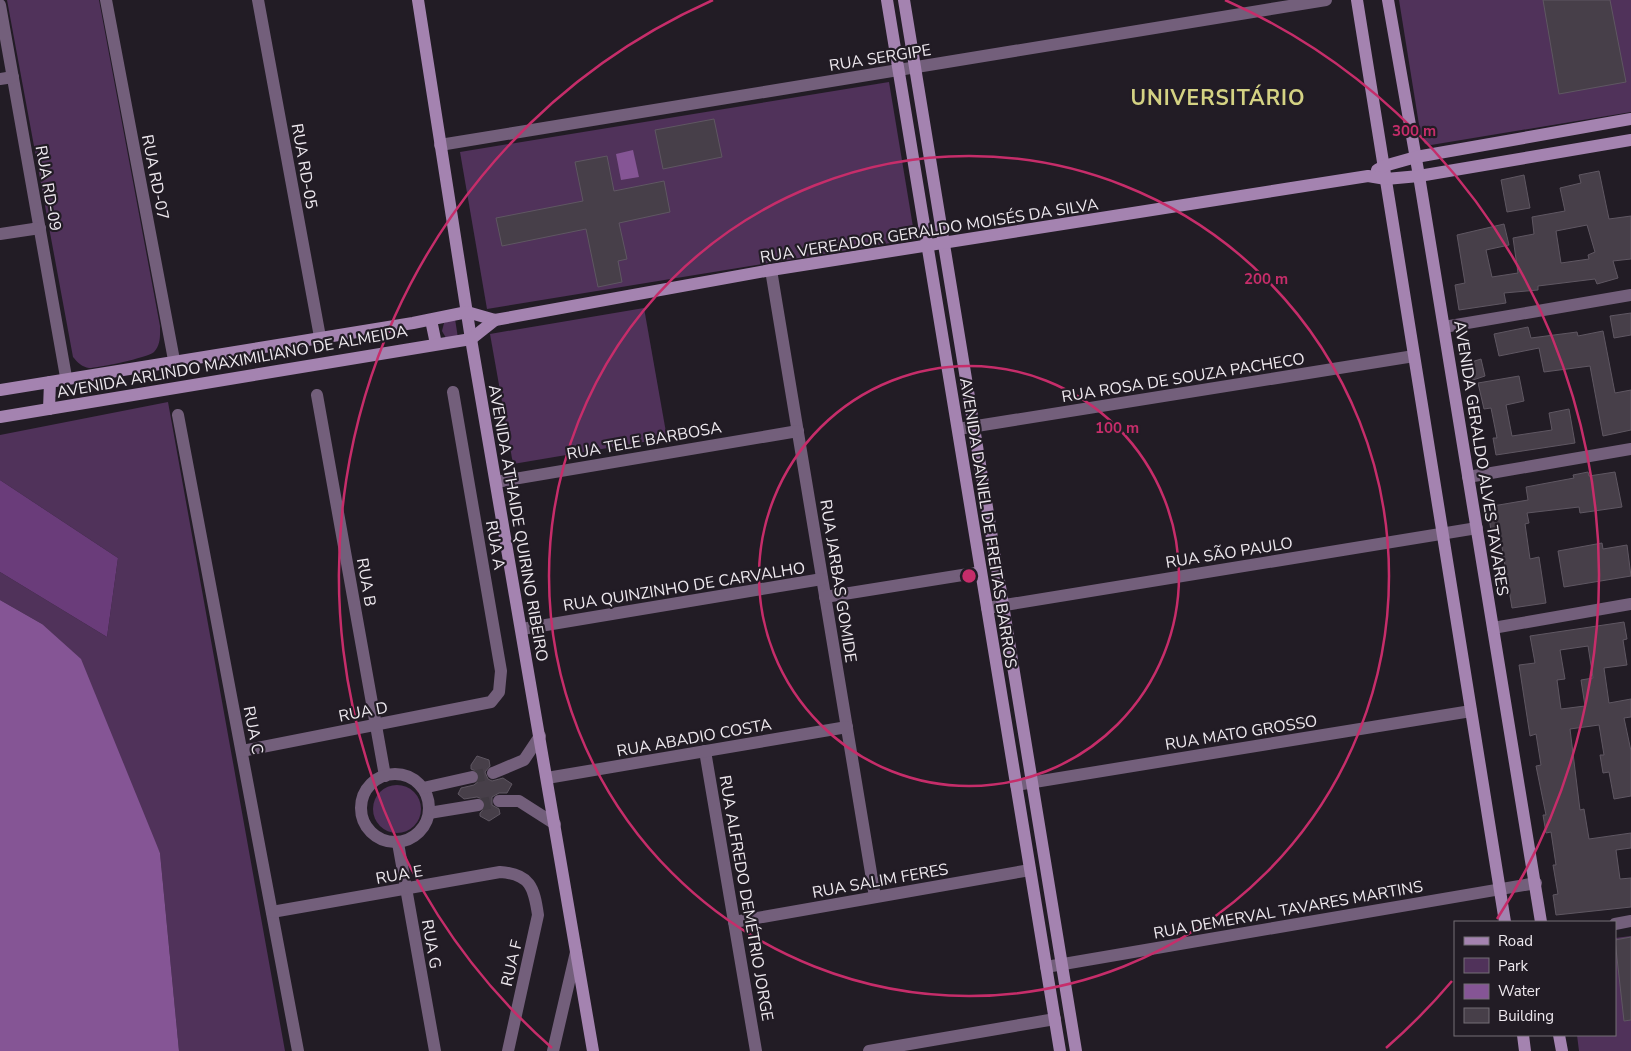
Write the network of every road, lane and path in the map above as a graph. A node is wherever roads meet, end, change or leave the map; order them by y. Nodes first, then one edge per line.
1 (106, 0) edge
2 (258, 0) edge
3 (418, 0) edge
4 (887, 0) edge
5 (904, 0) edge
6 (1326, 0) edge
7 (1357, 0) edge
8 (1388, 0) edge
9 (0, 5) edge
10 (915, 68) junction
11 (898, 70) junction
12 (6, 78) edge
13 (1631, 119) edge
14 (1631, 140) edge
15 (440, 145) junction
16 (1416, 157) junction
17 (1384, 166) junction
18 (1368, 176) junction
19 (1419, 176) junction
20 (1386, 179) junction
21 (40, 228) junction
22 (0, 234) edge
23 (944, 244) junction
24 (928, 247) junction
25 (772, 270) junction
26 (1631, 295) edge
27 (467, 312) junction
28 (431, 320) junction
29 (495, 320) junction
30 (1444, 327) junction
31 (320, 337) junction
32 (470, 339) junction
33 (436, 344) junction
34 (1414, 356) junction
35 (174, 360) junction
36 (66, 377) junction
37 (50, 382) junction
38 (0, 390) edge
39 (453, 392) dead end
40 (317, 395) dead end
41 (48, 409) junction
42 (178, 415) dead end
43 (0, 417) edge
44 (974, 427) junction
45 (958, 429) junction
46 (798, 431) junction
47 (1631, 448) edge
48 (1468, 477) junction
49 (496, 482) junction
50 (1477, 528) junction
51 (1443, 534) junction
52 (981, 572) junction
53 (822, 579) junction
54 (825, 597) junction
55 (1631, 604) edge
56 (1003, 605) junction
57 (987, 608) junction
58 (1493, 628) junction
59 (522, 629) junction
60 (491, 702) joint
61 (1471, 711) junction
62 (376, 725) junction
63 (847, 727) junction
64 (540, 736) junction
65 (705, 751) junction
66 (242, 752) junction
67 (492, 773) tunnel mouth
68 (385, 776) junction
69 (472, 777) tunnel mouth
70 (547, 778) junction
71 (1032, 782) junction
72 (1016, 785) junction
73 (423, 788) junction
74 (499, 801) tunnel mouth
75 (478, 805) tunnel mouth
76 (429, 813) junction
77 (555, 824) junction
78 (398, 843) junction
79 (1030, 870) junction
80 (529, 882) joint
81 (1536, 883) junction
82 (406, 889) junction
83 (1499, 889) junction
84 (875, 897) junction
85 (272, 912) junction
86 (1505, 921) edge
87 (1541, 921) edge
88 (734, 922) junction
89 (1631, 922) edge
90 (1616, 924) edge
91 (576, 952) junction
92 (1062, 964) junction
93 (1046, 967) junction
94 (1055, 1019) junction
95 (1523, 1036) edge
96 (1559, 1036) edge
97 (298, 1051) edge
98 (435, 1051) edge
99 (508, 1051) edge
100 (553, 1051) edge
101 (593, 1051) edge
102 (754, 1051) edge
103 (869, 1051) edge
104 (1060, 1051) edge
105 (1076, 1051) edge
106 (1525, 1051) edge
107 (1562, 1051) edge

1 - 35 street, RUA RD-07
2 - 31 street, RUA RD-05
3 - 15 street, AVENIDA ATHAIDE QUIRINO RIBEIRO
4 - 11 street, AVENIDA DANIEL DE FREITAS BARROS
5 - 10 street, AVENIDA DANIEL DE FREITAS BARROS
6 - 10 street, RUA SERGIPE
7 - 17 street
8 - 16 street, AVENIDA GERALDO ALVES TAVARES
9 - 12 street, RUA RD-09
10 - 11 street, RUA SERGIPE
10 - 23 street, AVENIDA DANIEL DE FREITAS BARROS
11 - 15 street, RUA SERGIPE
11 - 24 street, AVENIDA DANIEL DE FREITAS BARROS
12 - 21 street, RUA RD-09
13 - 16 street, RUA VEREADOR GERALDO MOISÉS DA SILVA
14 - 19 street, RUA VEREADOR GERALDO MOISÉS DA SILVA
15 - 27 street, AVENIDA ATHAIDE QUIRINO RIBEIRO
16 - 17 street, RUA VEREADOR GERALDO MOISÉS DA SILVA
16 - 19 street, AVENIDA GERALDO ALVES TAVARES
17 - 18 street, RUA VEREADOR GERALDO MOISÉS DA SILVA
17 - 20 street
18 - 20 street, RUA VEREADOR GERALDO MOISÉS DA SILVA
18 - 23 street, RUA VEREADOR GERALDO MOISÉS DA SILVA
19 - 20 street, RUA VEREADOR GERALDO MOISÉS DA SILVA
19 - 30 street, AVENIDA GERALDO ALVES TAVARES
20 - 34 street
21 - 22 street
21 - 36 street, RUA RD-09
23 - 24 street, RUA VEREADOR GERALDO MOISÉS DA SILVA
23 - 44 street, AVENIDA DANIEL DE FREITAS BARROS
24 - 25 street, RUA VEREADOR GERALDO MOISÉS DA SILVA
24 - 45 street, AVENIDA DANIEL DE FREITAS BARROS
25 - 29 street, RUA VEREADOR GERALDO MOISÉS DA SILVA
25 - 46 street, RUA JARBAS GOMIDE
26 - 30 street
27 - 28 street, AVENIDA ARLINDO MAXIMILIANO DE ALMEIDA
27 - 29 street, RUA VEREADOR GERALDO MOISÉS DA SILVA
27 - 32 street, AVENIDA ATHAIDE QUIRINO RIBEIRO
28 - 31 street, AVENIDA ARLINDO MAXIMILIANO DE ALMEIDA
28 - 33 street
29 - 32 street, RUA VEREADOR GERALDO MOISÉS DA SILVA
30 - 48 street, AVENIDA GERALDO ALVES TAVARES
31 - 35 street, AVENIDA ARLINDO MAXIMILIANO DE ALMEIDA
32 - 33 street, AVENIDA ARLINDO MAXIMILIANO DE ALMEIDA
32 - 49 street, AVENIDA ATHAIDE QUIRINO RIBEIRO
33 - 41 street, AVENIDA ARLINDO MAXIMILIANO DE ALMEIDA
34 - 44 street, RUA ROSA DE SOUZA PACHECO
34 - 51 street
35 - 36 street, AVENIDA ARLINDO MAXIMILIANO DE ALMEIDA
36 - 37 street, AVENIDA ARLINDO MAXIMILIANO DE ALMEIDA
37 - 38 street, AVENIDA ARLINDO MAXIMILIANO DE ALMEIDA
37 - 41 street
39 - 60 street, RUA A
40 - 62 street, RUA B
41 - 43 street, AVENIDA ARLINDO MAXIMILIANO DE ALMEIDA
42 - 66 street, RUA C
44 - 45 street, RUA ROSA DE SOUZA PACHECO
44 - 56 street, AVENIDA DANIEL DE FREITAS BARROS
45 - 52 street, AVENIDA DANIEL DE FREITAS BARROS
46 - 49 street, RUA TELE BARBOSA
46 - 53 street, RUA JARBAS GOMIDE
47 - 48 street
48 - 50 street, AVENIDA GERALDO ALVES TAVARES
49 - 59 street, AVENIDA ATHAIDE QUIRINO RIBEIRO
50 - 51 street, RUA SÃO PAULO
50 - 58 street, AVENIDA GERALDO ALVES TAVARES
51 - 56 street, RUA SÃO PAULO
51 - 61 street
52 - 54 street
52 - 57 street, AVENIDA DANIEL DE FREITAS BARROS
53 - 54 street, RUA JARBAS GOMIDE
53 - 59 street, RUA QUINZINHO DE CARVALHO
54 - 63 street, RUA JARBAS GOMIDE
55 - 58 street
56 - 57 street, RUA SÃO PAULO
56 - 71 street, AVENIDA DANIEL DE FREITAS BARROS
57 - 72 street, AVENIDA DANIEL DE FREITAS BARROS
58 - 81 street, AVENIDA GERALDO ALVES TAVARES
59 - 64 street, AVENIDA ATHAIDE QUIRINO RIBEIRO
60 - 62 street, RUA D
61 - 71 street, RUA MATO GROSSO
61 - 83 street
62 - 66 street, RUA D
62 - 68 street, RUA B
63 - 65 street, RUA ABADIO COSTA
63 - 84 street, RUA JARBAS GOMIDE
64 - 67 street
64 - 70 street, AVENIDA ATHAIDE QUIRINO RIBEIRO
65 - 70 street, RUA ABADIO COSTA
65 - 88 street, RUA ALFREDO DEMÉTRIO JORGE
66 - 85 street, RUA C
68 - 73 street
68 - 78 street
69 - 73 street
70 - 77 street, AVENIDA ATHAIDE QUIRINO RIBEIRO
71 - 72 street, RUA MATO GROSSO
71 - 92 street, AVENIDA DANIEL DE FREITAS BARROS
72 - 79 street, AVENIDA DANIEL DE FREITAS BARROS
73 - 76 street
74 - 77 street
75 - 76 street
76 - 78 street
77 - 91 street, AVENIDA ATHAIDE QUIRINO RIBEIRO
78 - 82 street, RUA G
79 - 84 street, RUA SALIM FERES
79 - 93 street, AVENIDA DANIEL DE FREITAS BARROS
80 - 82 street, RUA E
80 - 99 street, RUA F
81 - 83 street, RUA DEMERVAL TAVARES MARTINS
81 - 87 street, AVENIDA GERALDO ALVES TAVARES
82 - 85 street, RUA E
82 - 98 street, RUA G
83 - 86 street
83 - 92 street, RUA DEMERVAL TAVARES MARTINS
84 - 88 street, RUA SALIM FERES
85 - 97 street, RUA C
88 - 102 street, RUA ALFREDO DEMÉTRIO JORGE
89 - 90 street
91 - 100 street
91 - 101 street, AVENIDA ATHAIDE QUIRINO RIBEIRO
92 - 93 street, RUA DEMERVAL TAVARES MARTINS
92 - 105 street, AVENIDA DANIEL DE FREITAS BARROS
93 - 94 street, AVENIDA DANIEL DE FREITAS BARROS
94 - 103 street
94 - 104 street, AVENIDA DANIEL DE FREITAS BARROS
95 - 106 street
96 - 107 street

